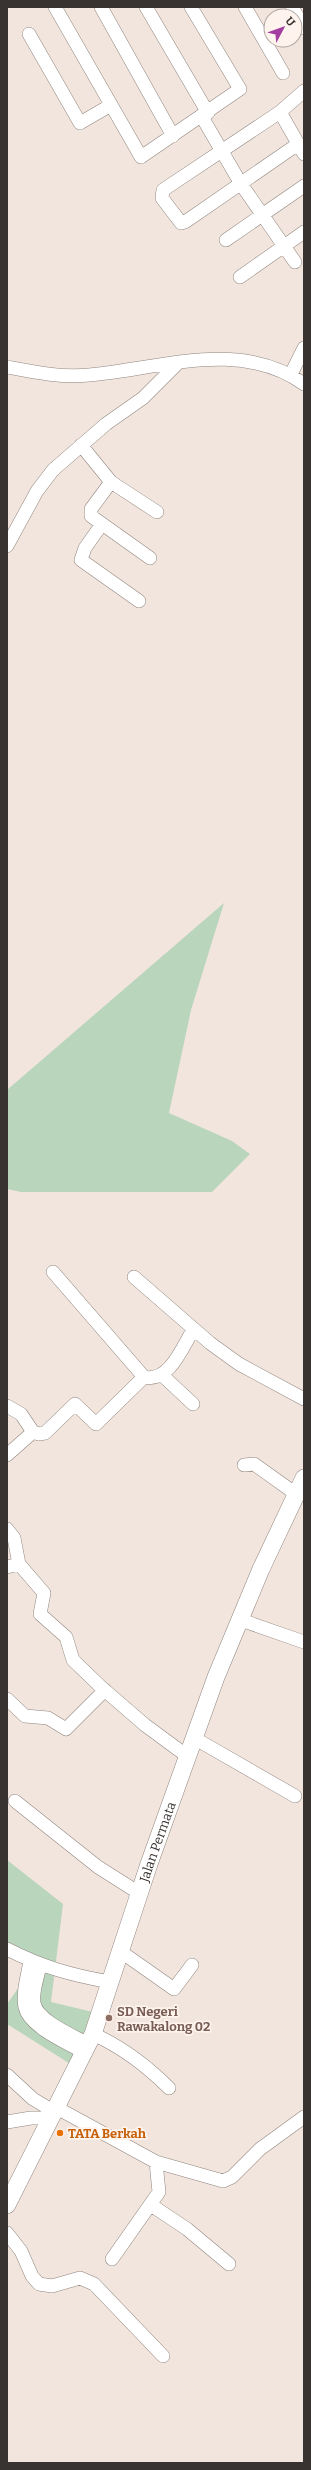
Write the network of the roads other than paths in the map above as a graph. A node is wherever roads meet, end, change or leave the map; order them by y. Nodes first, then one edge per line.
1 (55, 7) edge
2 (101, 7) edge
3 (146, 7) edge
4 (192, 7) edge
5 (245, 7) edge
6 (29, 34) dead end
7 (283, 73) dead end
8 (304, 91) edge
9 (111, 105) junction
10 (280, 112) junction
11 (205, 115) junction
12 (173, 136) junction
13 (301, 149) edge
14 (220, 151) junction
15 (241, 184) junction
16 (304, 186) edge
17 (262, 215) junction
18 (304, 232) edge
19 (226, 240) dead end
20 (284, 246) junction
21 (295, 262) dead end
22 (240, 277) dead end
23 (304, 348) edge
24 (179, 362) junction
25 (7, 367) edge
26 (291, 374) junction
27 (304, 384) edge
28 (81, 444) junction
29 (111, 482) junction
30 (157, 512) dead end
31 (102, 524) junction
32 (7, 546) edge
33 (150, 558) dead end
34 (139, 601) dead end
35 (52, 1272) dead end
36 (134, 1277) dead end
37 (193, 1330) junction
38 (162, 1375) junction
39 (144, 1377) junction
40 (304, 1400) edge
41 (193, 1404) dead end
42 (7, 1406) edge
43 (33, 1432) junction
44 (7, 1455) edge
45 (244, 1465) dead end
46 (304, 1478) edge
47 (296, 1494) junction
48 (7, 1529) edge
49 (13, 1566) edge
50 (241, 1620) junction
51 (304, 1642) edge
52 (105, 1690) junction
53 (7, 1700) edge
54 (194, 1738) junction
55 (187, 1756) junction
56 (295, 1796) dead end
57 (14, 1801) dead end
58 (139, 1893) junction
59 (7, 1949) edge
60 (120, 1951) junction
61 (35, 1963) junction
62 (192, 1965) dead end
63 (110, 1982) junction
64 (88, 2044) junction
65 (7, 2075) edge
66 (169, 2088) dead end
67 (54, 2113) junction
68 (304, 2117) edge
69 (7, 2122) edge
70 (156, 2162) junction
71 (7, 2205) edge
72 (151, 2205) junction
73 (7, 2233) edge
74 (112, 2258) dead end
75 (229, 2264) dead end
76 (163, 2356) dead end

1 - 9 street
2 - 12 street
3 - 11 street
4 - 11 street
5 - 7 street
6 - 9 street
8 - 10 street
9 - 12 street
10 - 13 street
10 - 14 street
11 - 12 street
11 - 14 street
13 - 15 street
14 - 15 street
14 - 15 street
15 - 17 street
16 - 17 street
17 - 19 street
17 - 20 street
18 - 20 street
20 - 21 street
20 - 22 street
23 - 26 street
24 - 25 street
24 - 26 street
24 - 28 street
26 - 27 street
28 - 29 street
28 - 32 street
29 - 30 street
29 - 31 street
31 - 33 street
31 - 34 street
35 - 39 street
36 - 37 street
37 - 38 street
37 - 40 street
38 - 39 street
38 - 41 street
39 - 43 street
42 - 43 street
43 - 44 street
45 - 47 street
46 - 47 main road, Jalan Permata
47 - 50 main road, Jalan Permata
48 - 49 street
49 - 52 street
50 - 51 street
50 - 54 main road, Jalan Permata
52 - 53 street
52 - 55 street
54 - 55 main road, Jalan Permata
54 - 56 street
55 - 58 main road, Jalan Permata
57 - 58 street
58 - 60 main road, Jalan Permata
59 - 61 street
60 - 62 street
60 - 63 main road, Jalan Permata
61 - 63 street
61 - 64 street
63 - 64 main road, Jalan Permata
64 - 66 street
64 - 67 main road, Jalan Permata
65 - 67 street
67 - 69 street
67 - 70 street
67 - 71 main road, Jalan Permata
68 - 70 street
70 - 72 street
72 - 74 street
72 - 75 street
73 - 76 street

